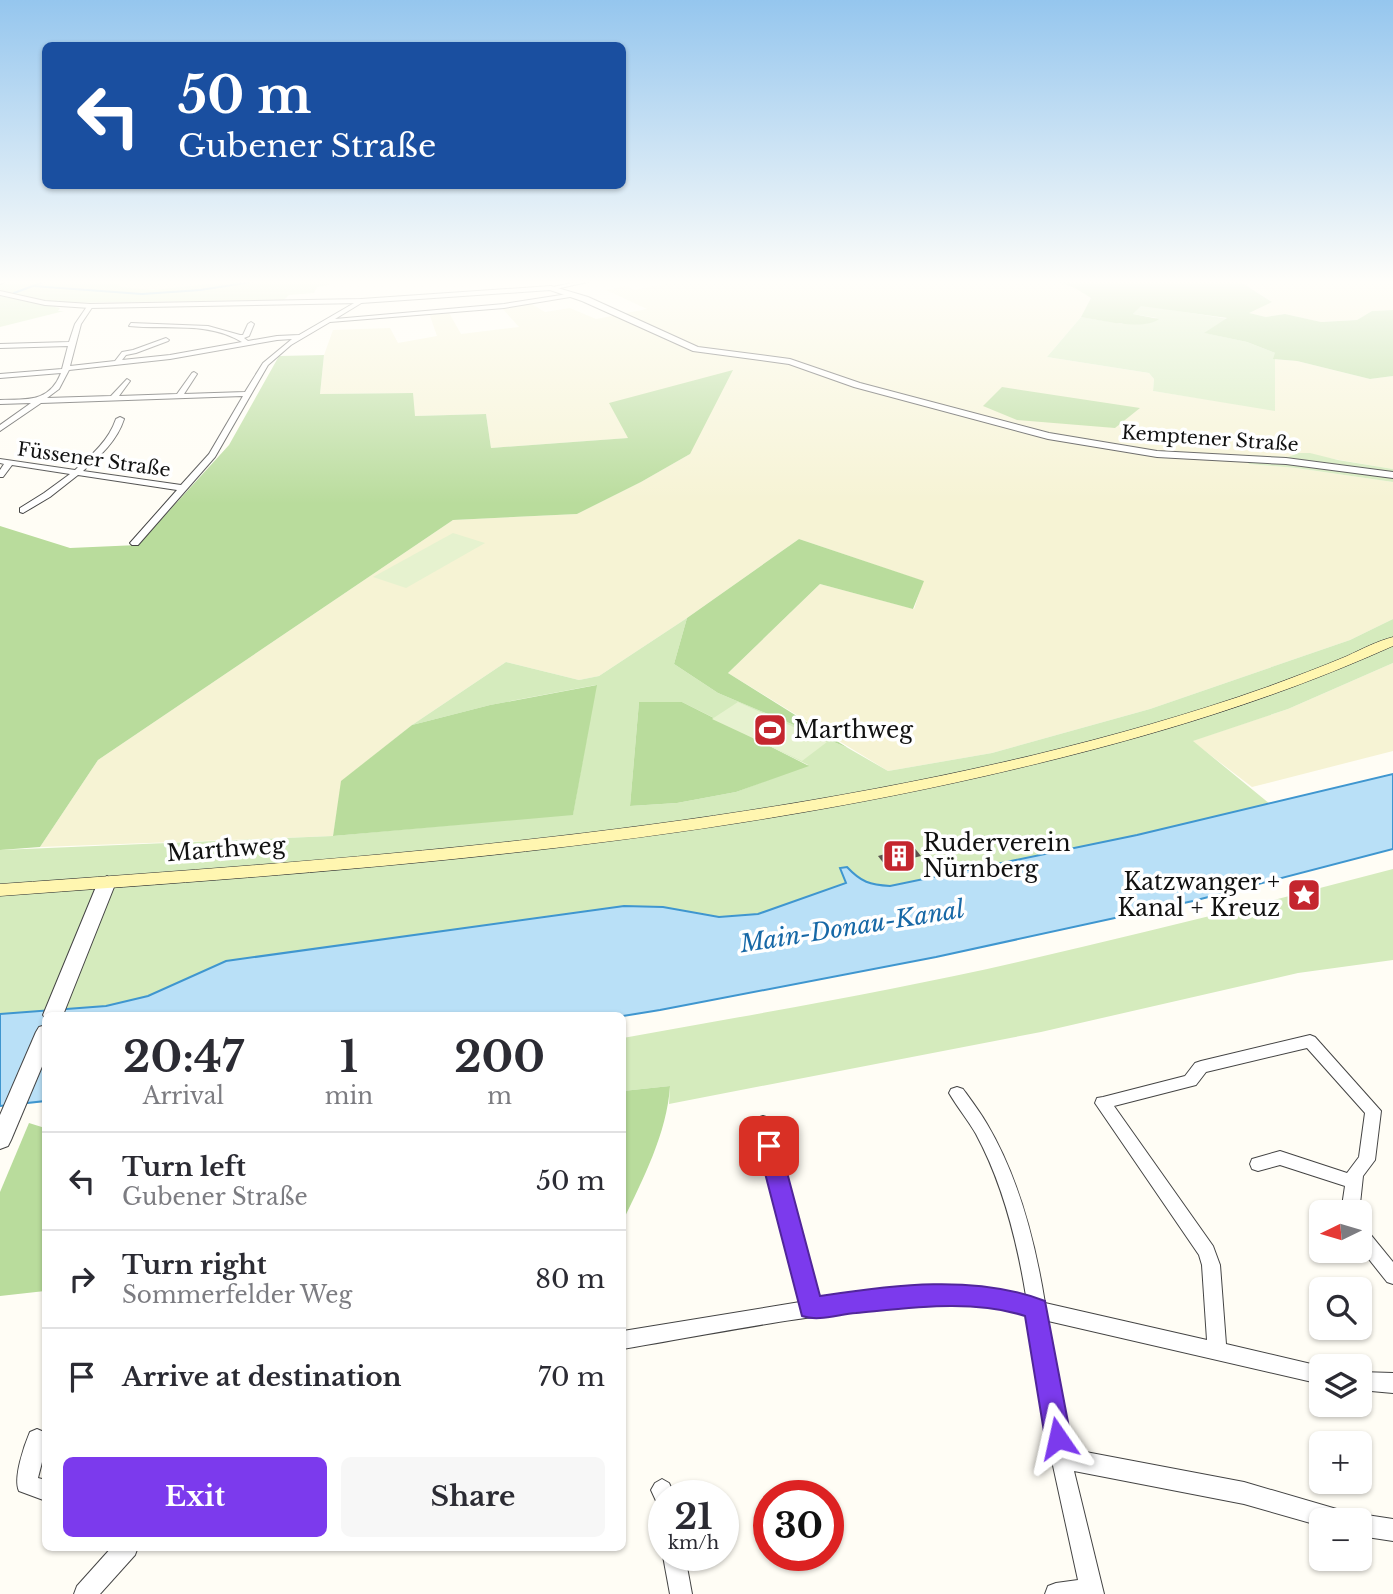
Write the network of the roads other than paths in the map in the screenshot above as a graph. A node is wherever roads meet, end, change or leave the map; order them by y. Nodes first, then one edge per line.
1 (70, 355) edge
2 (122, 355) edge
3 (162, 355) edge
4 (276, 355) edge
5 (742, 355) edge
6 (116, 364) junction
7 (66, 370) junction
8 (194, 374) dead end
9 (0, 376) edge
10 (127, 381) dead end
11 (248, 394) junction
12 (179, 396) junction
13 (44, 399) junction
14 (113, 399) junction
15 (0, 402) edge
16 (120, 419) dead end
17 (0, 429) edge
18 (5, 461) edge
19 (78, 472) junction
20 (0, 475) edge
21 (1393, 475) edge
22 (184, 488) junction
23 (23, 510) dead end
24 (135, 542) dead end
25 (1393, 641) edge
26 (107, 882) junction
27 (0, 890) edge
28 (54, 1012) edge
29 (42, 1041) edge
30 (957, 1093) dead end
31 (763, 1123) dead end
32 (0, 1140) edge
33 (1258, 1164) dead end
34 (1353, 1182) junction
35 (1351, 1200) edge
36 (1372, 1250) edge
37 (1393, 1276) edge
38 (811, 1308) junction
39 (1036, 1308) junction
40 (626, 1339) edge
41 (1217, 1351) junction
42 (1309, 1373) edge
43 (1372, 1381) edge
44 (1393, 1382) edge
45 (37, 1439) dead end
46 (1062, 1458) junction
47 (42, 1490) edge
48 (1309, 1512) edge
49 (1372, 1527) edge
50 (1393, 1530) edge
51 (123, 1551) edge
52 (677, 1571) edge
53 (1092, 1592) edge
54 (85, 1594) edge
55 (681, 1594) edge
56 (1056, 1594) edge

1 - 7 street
2 - 6 street
3 - 6 street
4 - 11 street
5 - 21 street, Kemptener Straße
6 - 7 street
7 - 9 street
7 - 13 street
8 - 12 street
10 - 14 street
11 - 12 street
11 - 22 street
12 - 14 street
13 - 14 street
13 - 15 street
13 - 17 street
16 - 19 street
18 - 19 street, Füssener Straße
18 - 20 street
19 - 22 street, Füssener Straße
19 - 23 street
22 - 24 street
25 - 26 main road, Marthweg
26 - 27 main road, Marthweg
26 - 28 street
29 - 32 street
30 - 39 street
31 - 38 street
33 - 34 street
34 - 35 street
34 - 41 street
36 - 37 street
38 - 39 street
38 - 40 street
39 - 41 street
39 - 46 street
41 - 42 street
43 - 44 street
45 - 47 street
46 - 48 street
46 - 53 street
49 - 50 street
51 - 54 street
52 - 55 street
53 - 56 street

